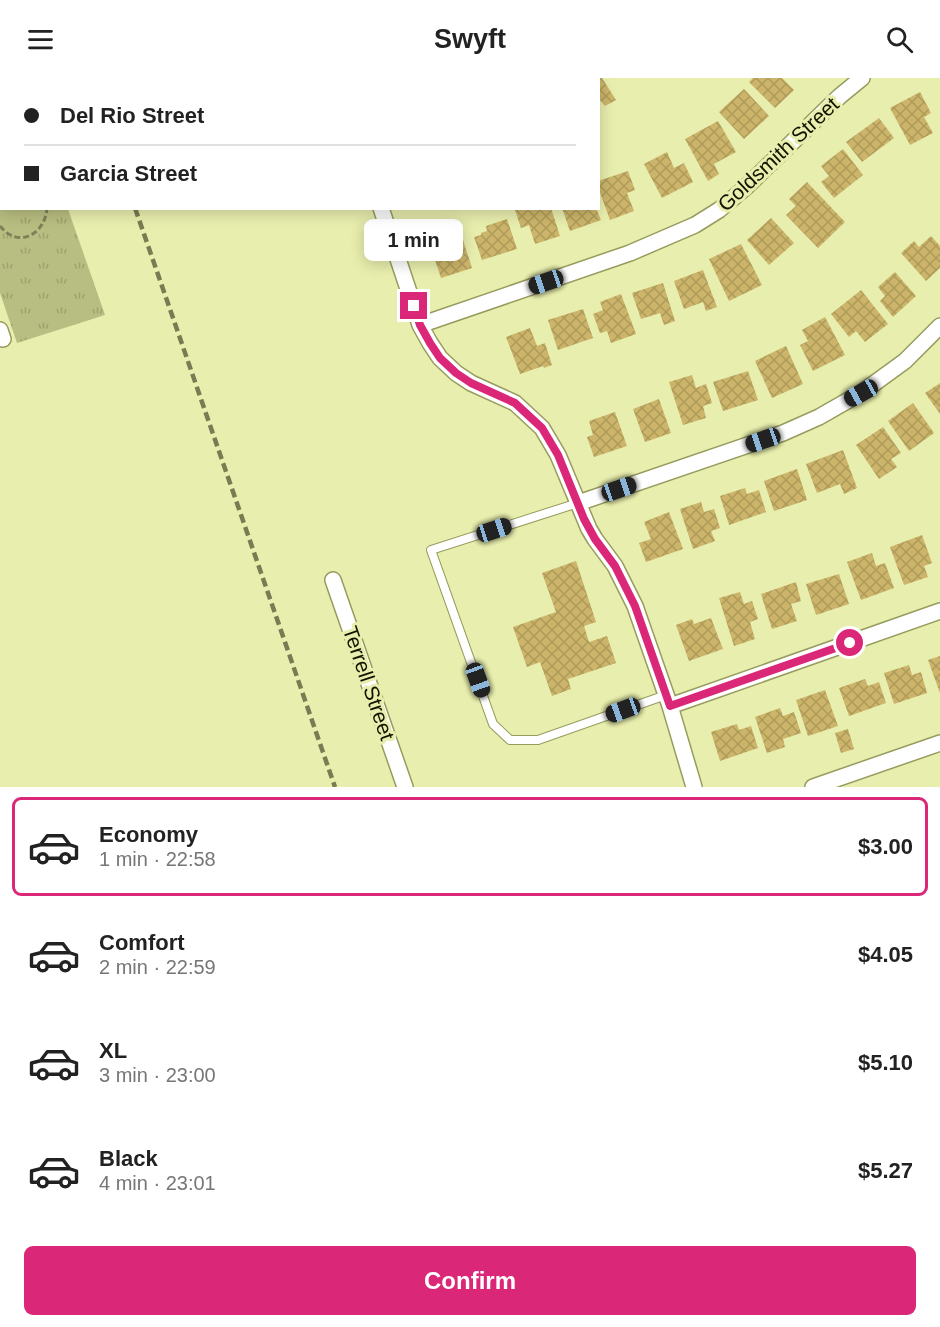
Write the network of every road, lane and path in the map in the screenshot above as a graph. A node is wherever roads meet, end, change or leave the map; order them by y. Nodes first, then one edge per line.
1 (862, 78) edge
2 (47, 210) edge
3 (382, 210) edge
4 (0, 226) edge
5 (420, 325) junction
6 (940, 326) edge
7 (578, 503) junction
8 (333, 580) dead end
9 (940, 611) edge
10 (668, 700) junction
11 (940, 743) edge
12 (405, 787) edge
13 (694, 787) edge
14 (813, 787) edge

1 - 5 street, Goldsmith Street
2 - 4 path
3 - 5 street
5 - 7 street
6 - 7 street
7 - 10 street
7 - 10 lane
8 - 12 street, Terrell Street
9 - 10 street
10 - 13 street
11 - 14 street

